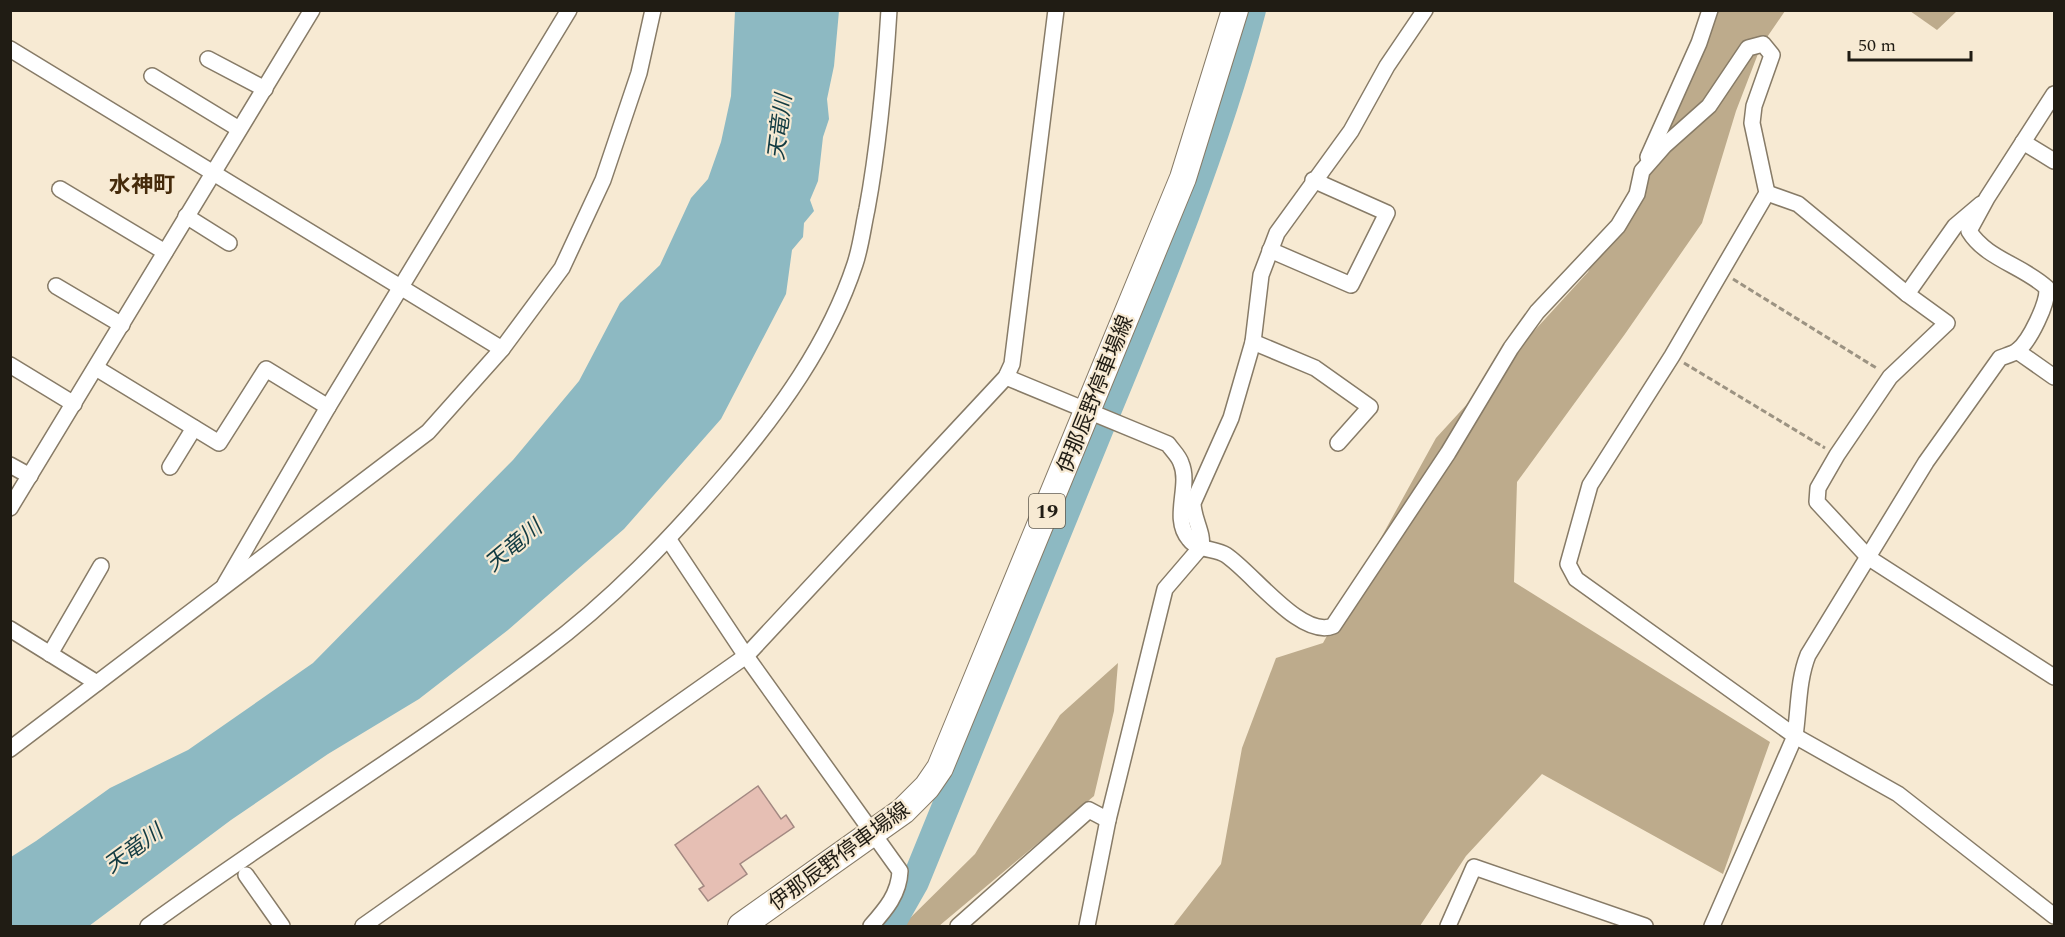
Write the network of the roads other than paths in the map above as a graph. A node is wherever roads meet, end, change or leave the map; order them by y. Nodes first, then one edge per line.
1 (312, 10) edge
2 (568, 10) edge
3 (653, 10) edge
4 (889, 10) edge
5 (1056, 10) edge
6 (1235, 10) edge
7 (1425, 10) edge
8 (1710, 10) edge
9 (10, 49) edge
10 (208, 59) dead end
11 (152, 76) dead end
12 (265, 89) junction
13 (2055, 94) edge
14 (239, 129) junction
15 (2024, 142) junction
16 (2055, 161) edge
17 (1642, 171) junction
18 (214, 172) junction
19 (1313, 180) junction
20 (60, 189) dead end
21 (1767, 193) junction
22 (1987, 198) junction
23 (186, 216) junction
24 (229, 243) dead end
25 (1270, 250) junction
26 (165, 252) junction
27 (56, 286) dead end
28 (401, 289) junction
29 (1907, 294) junction
30 (122, 325) junction
31 (1253, 342) junction
32 (502, 349) junction
33 (2017, 351) junction
34 (10, 365) edge
35 (96, 368) junction
36 (2055, 376) edge
37 (1006, 377) junction
38 (74, 404) junction
39 (328, 407) junction
40 (1088, 411) junction
41 (194, 428) junction
42 (1338, 443) dead end
43 (10, 465) edge
44 (170, 467) dead end
45 (30, 476) junction
46 (10, 508) edge
47 (669, 540) junction
48 (1200, 548) junction
49 (1869, 558) junction
50 (101, 566) dead end
51 (224, 587) junction
52 (10, 629) edge
53 (50, 654) junction
54 (746, 656) junction
55 (2055, 677) edge
56 (97, 683) junction
57 (1795, 736) junction
58 (10, 748) edge
59 (1108, 820) junction
60 (872, 834) junction
61 (246, 875) dead end
62 (2055, 916) edge
63 (148, 927) edge
64 (282, 927) edge
65 (363, 927) edge
66 (741, 927) edge
67 (871, 927) edge
68 (958, 927) edge
69 (1087, 927) edge
70 (1448, 927) edge
71 (1645, 927) edge
72 (1712, 927) edge

1 - 12 street
2 - 28 street
3 - 32 street
4 - 47 street
5 - 37 street
6 - 40 main road, 伊那辰野停車場線 / 19
7 - 19 street
8 - 17 street
9 - 18 street
10 - 12 street
11 - 14 street
12 - 14 street
13 - 15 street
14 - 18 street
15 - 16 street
15 - 22 street
17 - 21 street
17 - 48 street
18 - 23 street
18 - 28 street
19 - 25 street
19 - 25 street
20 - 26 street
21 - 29 street
21 - 57 street
22 - 29 street
22 - 33 street
23 - 24 street
23 - 26 street
25 - 31 street
26 - 30 street
27 - 30 street
28 - 32 street
28 - 39 street
29 - 49 street
30 - 35 street
31 - 42 street
31 - 48 street
32 - 51 street
33 - 36 street
33 - 49 street
34 - 38 street
35 - 38 street
35 - 41 street
37 - 40 street
37 - 54 street
38 - 45 street
39 - 41 street
39 - 51 street
40 - 48 street
40 - 60 main road, 伊那辰野停車場線 / 19
41 - 44 street
43 - 45 street
45 - 46 street
47 - 54 street
47 - 63 street
48 - 59 street
49 - 55 street
49 - 57 street
50 - 53 street
51 - 56 street
52 - 53 street
53 - 56 street
54 - 60 street
54 - 65 street
56 - 58 street
57 - 62 street
57 - 72 street
59 - 68 street
59 - 69 street
60 - 66 main road, 伊那辰野停車場線 / 19
60 - 67 street
61 - 64 street
70 - 71 street

